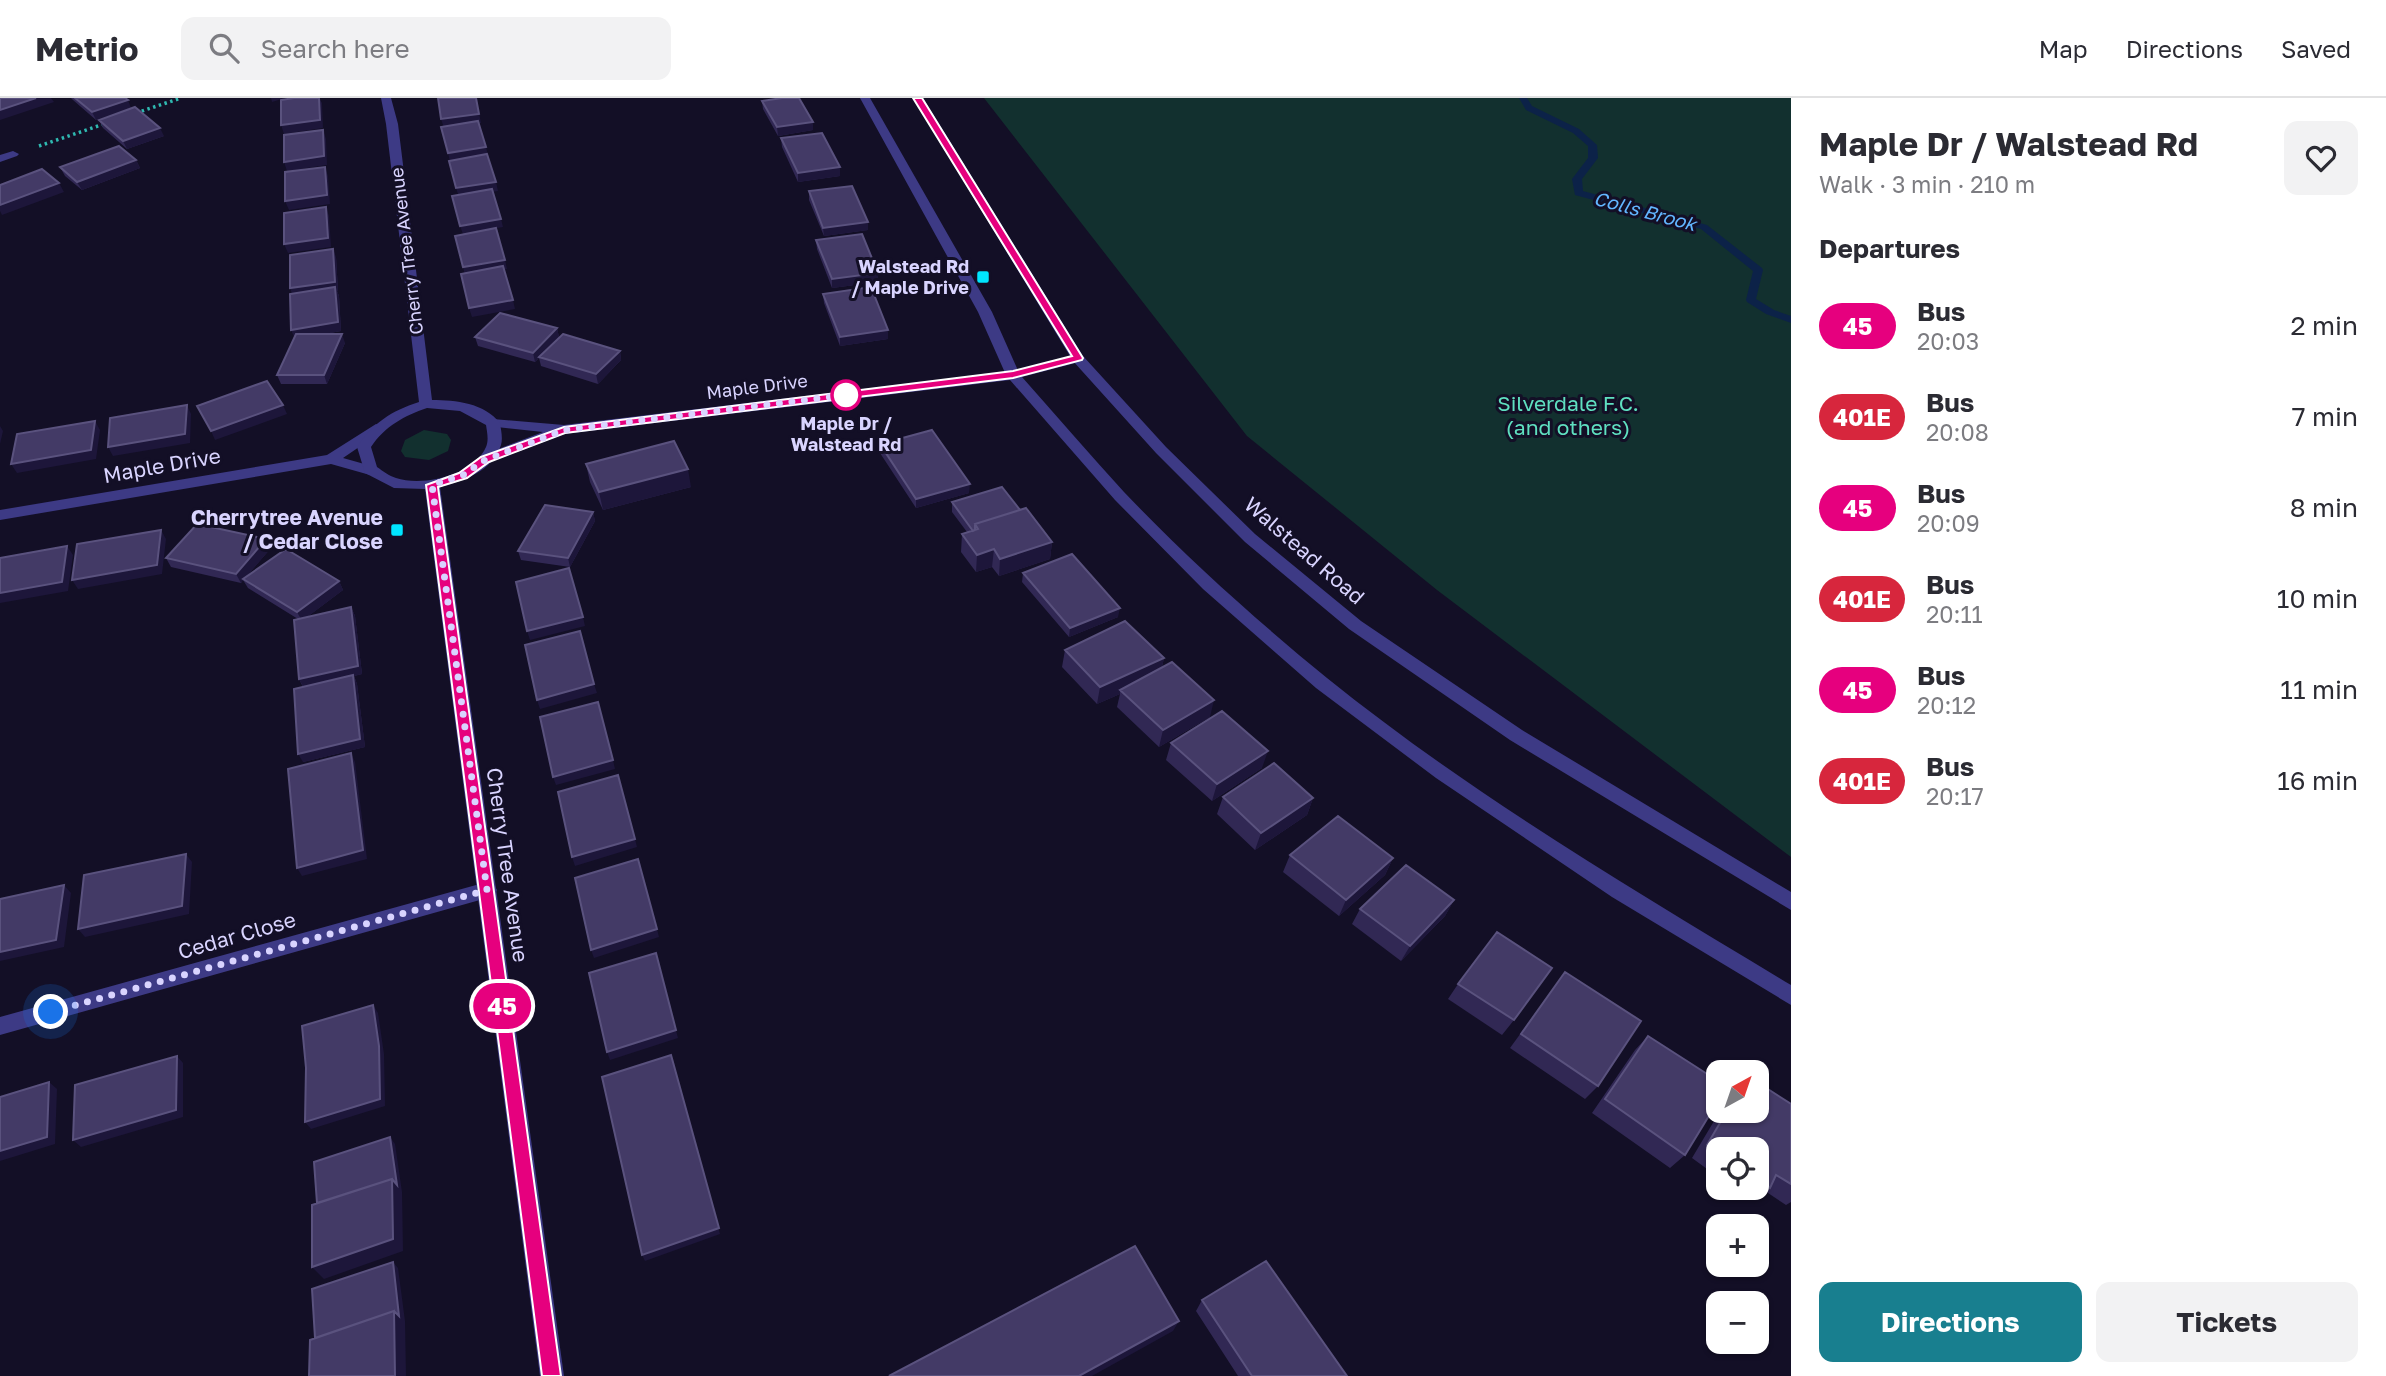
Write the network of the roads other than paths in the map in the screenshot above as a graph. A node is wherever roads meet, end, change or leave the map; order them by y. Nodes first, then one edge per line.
1 (386, 98) edge
2 (865, 98) edge
3 (918, 98) edge
4 (13, 154) road end
5 (0, 159) edge
6 (1078, 358) junction
7 (1013, 375) junction
8 (426, 404) junction
9 (493, 423) junction
10 (376, 429) junction
11 (564, 430) junction
12 (331, 459) junction
13 (485, 460) junction
14 (370, 470) junction
15 (432, 485) junction
16 (0, 515) edge
17 (487, 890) junction
18 (1791, 902) edge
19 (1791, 996) edge
20 (0, 1026) edge
21 (552, 1376) edge

1 - 8 street, Cherry Tree Avenue
2 - 7 street
3 - 6 street, Walstead Road
4 - 5 street
6 - 7 street, Maple Drive
6 - 18 street, Walstead Road
7 - 11 street, Maple Drive
7 - 19 street
8 - 9 street, Maple Drive
8 - 10 street, Maple Drive
9 - 11 street, Maple Drive
9 - 13 street
10 - 12 street, Maple Drive
10 - 14 street
11 - 13 street, Maple Drive
12 - 14 street, Maple Drive
12 - 16 street, Maple Drive
13 - 15 street, Maple Drive
14 - 15 street, Maple Drive
15 - 17 street, Cherry Tree Avenue
17 - 20 street, Cedar Close
17 - 21 street, Cherry Tree Avenue

